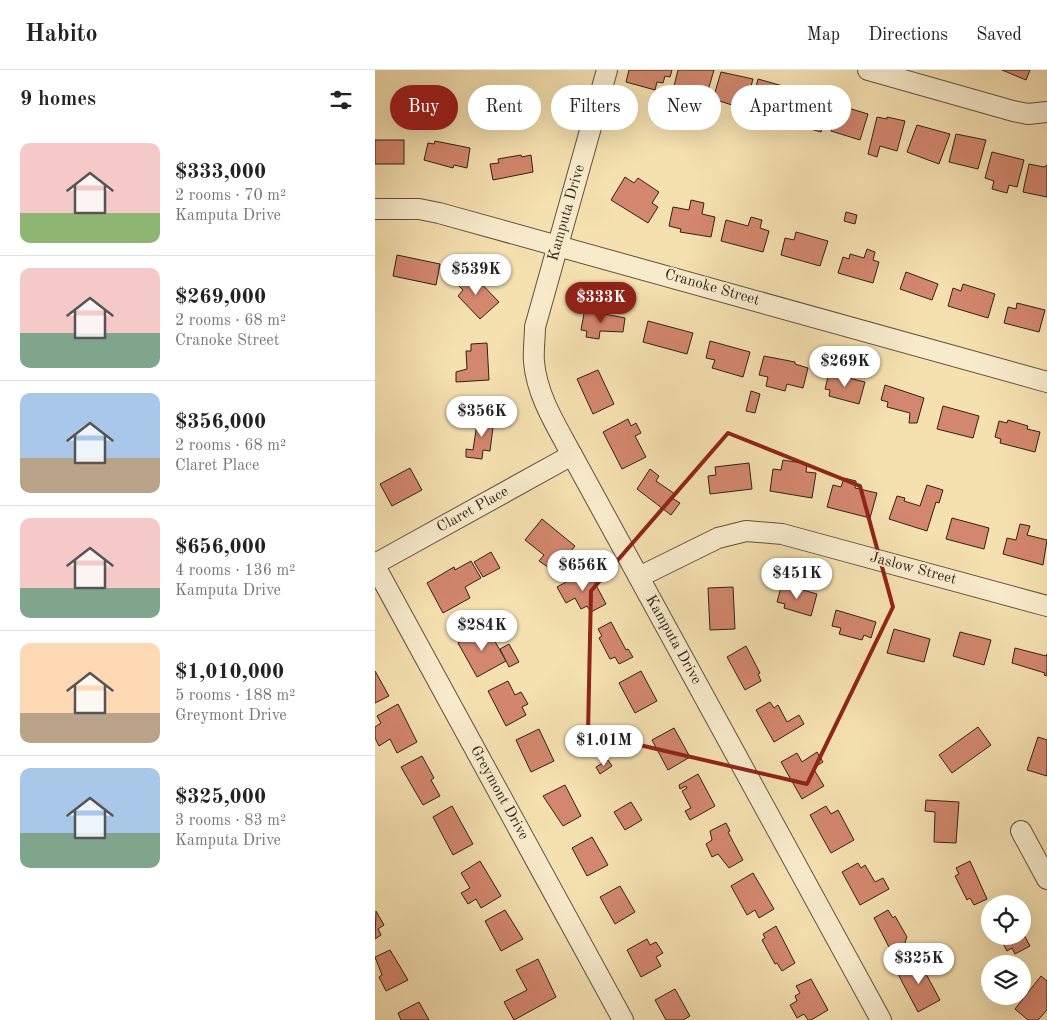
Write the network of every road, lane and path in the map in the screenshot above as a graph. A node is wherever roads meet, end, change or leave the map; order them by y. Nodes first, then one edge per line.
1 (607, 70) edge
2 (868, 70) edge
3 (1047, 112) edge
4 (375, 209) edge
5 (558, 246) junction
6 (1047, 382) edge
7 (572, 455) junction
8 (375, 565) edge
9 (639, 577) junction
10 (1047, 606) edge
11 (1021, 831) dead end
12 (1047, 880) edge
13 (623, 1020) edge
14 (881, 1020) edge

1 - 5 street, Kamputa Drive
2 - 3 street
4 - 5 street, Cranoke Street
5 - 6 street, Cranoke Street
5 - 7 street, Kamputa Drive
7 - 8 street, Claret Place
7 - 9 street, Kamputa Drive
8 - 13 street, Greymont Drive
9 - 10 street, Jaslow Street
9 - 14 street, Kamputa Drive
11 - 12 street

